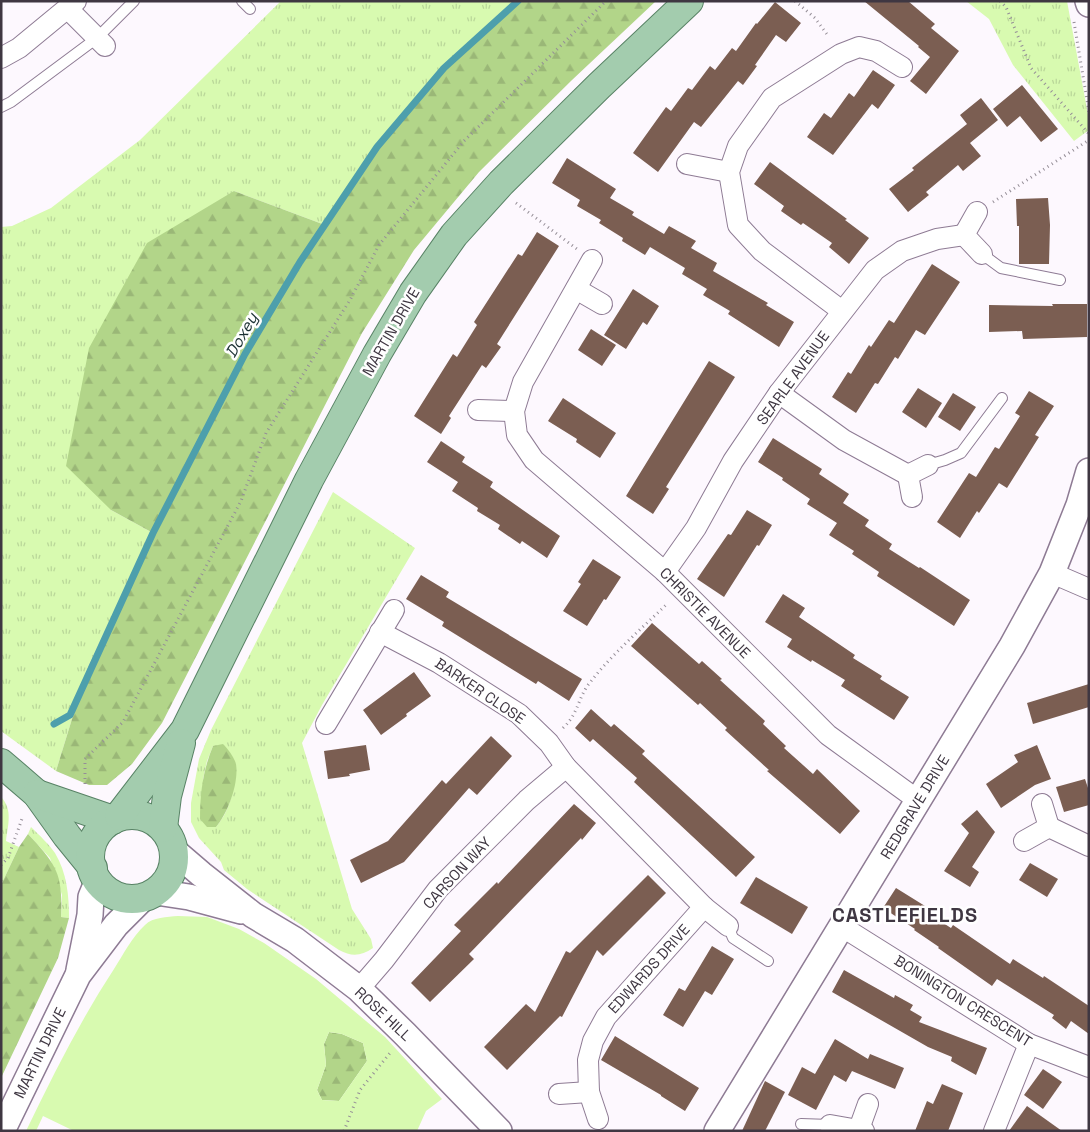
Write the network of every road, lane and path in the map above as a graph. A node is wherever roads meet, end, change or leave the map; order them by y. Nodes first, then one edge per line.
1 (134, 1) edge
2 (242, 1) edge
3 (606, 1) edge
4 (689, 1) edge
5 (795, 1) edge
6 (1000, 1) edge
7 (72, 5) edge
8 (1084, 8) edge
9 (250, 9) dead end
10 (101, 42) junction
11 (841, 54) junction
12 (1, 58) edge
13 (902, 67) dead end
14 (1, 107) edge
15 (1089, 112) edge
16 (1089, 134) edge
17 (1089, 140) edge
18 (687, 164) dead end
19 (729, 172) junction
20 (511, 200) dead end
21 (977, 212) joint
22 (964, 235) junction
23 (982, 254) joint
24 (592, 260) joint
25 (1060, 280) dead end
26 (576, 289) junction
27 (602, 304) dead end
28 (842, 311) junction
29 (779, 394) junction
30 (1002, 398) dead end
31 (478, 410) dead end
32 (514, 411) junction
33 (928, 465) joint
34 (1089, 471) edge
35 (908, 474) junction
36 (912, 497) dead end
37 (665, 572) junction
38 (1052, 573) junction
39 (1089, 588) edge
40 (682, 589) junction
41 (394, 610) dead end
42 (380, 632) junction
43 (326, 724) dead end
44 (185, 730) junction
45 (549, 743) junction
46 (1, 763) edge
47 (566, 767) junction
48 (85, 791) dead end
49 (918, 801) junction
50 (1042, 804) dead end
51 (31, 809) junction
52 (116, 818) junction
53 (1049, 828) junction
54 (168, 839) junction
55 (1024, 841) dead end
56 (1089, 846) edge
57 (1, 865) edge
58 (95, 874) junction
59 (150, 895) junction
60 (704, 907) junction
61 (253, 915) junction
62 (728, 926) joint
63 (842, 926) junction
64 (768, 961) dead end
65 (78, 975) junction
66 (359, 989) junction
67 (1029, 1044) junction
68 (391, 1051) dead end
69 (1089, 1067) edge
70 (589, 1092) junction
71 (559, 1094) dead end
72 (868, 1104) dead end
73 (598, 1118) dead end
74 (802, 1124) dead end
75 (830, 1125) joint
76 (862, 1130) edge
77 (2, 1131) edge
78 (344, 1131) edge
79 (499, 1131) edge
80 (717, 1131) edge
81 (994, 1131) edge

1 - 10 lane
2 - 9 lane
3 - 48 path
4 - 44 main road, MARTIN DRIVE
5 - 11 path
6 - 16 path
7 - 10 street
7 - 12 street
8 - 15 path
10 - 14 lane
11 - 13 street
11 - 19 street
17 - 21 path
18 - 19 street
19 - 28 street
20 - 24 path
21 - 22 street
22 - 23 street
22 - 28 street, SEARLE AVENUE
23 - 25 lane
24 - 26 street, CHRISTIE AVENUE
26 - 27 street
26 - 32 street, CHRISTIE AVENUE
28 - 29 street, SEARLE AVENUE
29 - 35 street
29 - 37 street, SEARLE AVENUE
30 - 33 lane
31 - 32 street
32 - 37 street, CHRISTIE AVENUE
33 - 35 street
34 - 38 street, REDGRAVE DRIVE
35 - 36 street
37 - 40 street, CHRISTIE AVENUE
38 - 39 street
38 - 49 street, REDGRAVE DRIVE
40 - 45 path
40 - 49 street, CHRISTIE AVENUE
41 - 42 street
42 - 43 street
42 - 45 street, BARKER CLOSE
44 - 52 main road, MARTIN DRIVE
44 - 54 main road, MARTIN DRIVE
45 - 47 street, BARKER CLOSE
46 - 51 main road
47 - 60 street
47 - 66 street, CARSON WAY
49 - 63 street, REDGRAVE DRIVE
50 - 53 street
51 - 52 main road
51 - 57 path
51 - 58 main road
52 - 54 main road
52 - 58 main road
53 - 55 street
53 - 56 street
54 - 59 main road
54 - 61 street, ROSE HILL
58 - 59 main road
58 - 65 street, MARTIN DRIVE
59 - 61 street, ROSE HILL
59 - 65 street, MARTIN DRIVE
60 - 62 street
60 - 70 street, EDWARDS DRIVE
61 - 66 street, ROSE HILL
62 - 64 lane
63 - 67 street, BONINGTON CRESCENT
63 - 80 street, REDGRAVE DRIVE
65 - 77 street, MARTIN DRIVE
66 - 79 street, ROSE HILL
67 - 69 street, BONINGTON CRESCENT
67 - 81 street
68 - 78 path
70 - 71 street
70 - 73 street, EDWARDS DRIVE
72 - 76 street
74 - 75 lane
75 - 76 street

